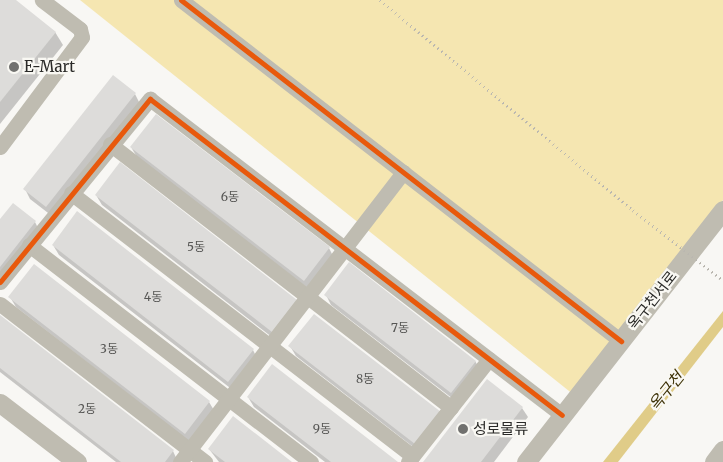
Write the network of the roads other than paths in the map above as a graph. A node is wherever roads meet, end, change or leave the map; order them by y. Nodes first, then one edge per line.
1 (42, 0) edge
2 (181, 0) edge
3 (110, 144) junction
4 (0, 147) edge
5 (403, 172) junction
6 (71, 192) junction
7 (723, 210) edge
8 (29, 245) junction
9 (345, 247) junction
10 (0, 282) edge
11 (307, 296) junction
12 (0, 304) edge
13 (621, 341) junction
14 (269, 345) junction
15 (489, 359) junction
16 (228, 398) junction
17 (0, 403) edge
18 (451, 408) junction
19 (562, 415) junction
20 (723, 450) edge
21 (184, 456) edge
22 (411, 459) edge
23 (77, 462) edge
24 (204, 462) edge
25 (311, 462) edge
26 (526, 462) edge
27 (714, 462) edge

1 - 4 street
2 - 5 street
3 - 6 street
3 - 9 street
3 - 11 street
5 - 9 street
5 - 13 street
6 - 8 street
6 - 14 street
7 - 13 street, 옥구천서로
8 - 10 street
8 - 16 street
9 - 11 street
9 - 15 street
11 - 14 street
11 - 18 street
12 - 21 street
13 - 19 street, 옥구천서로
14 - 16 street
14 - 22 street
15 - 18 street
15 - 19 street
16 - 21 street
16 - 25 street
17 - 23 street
18 - 22 street
19 - 26 street, 옥구천서로
20 - 27 street
21 - 24 street

